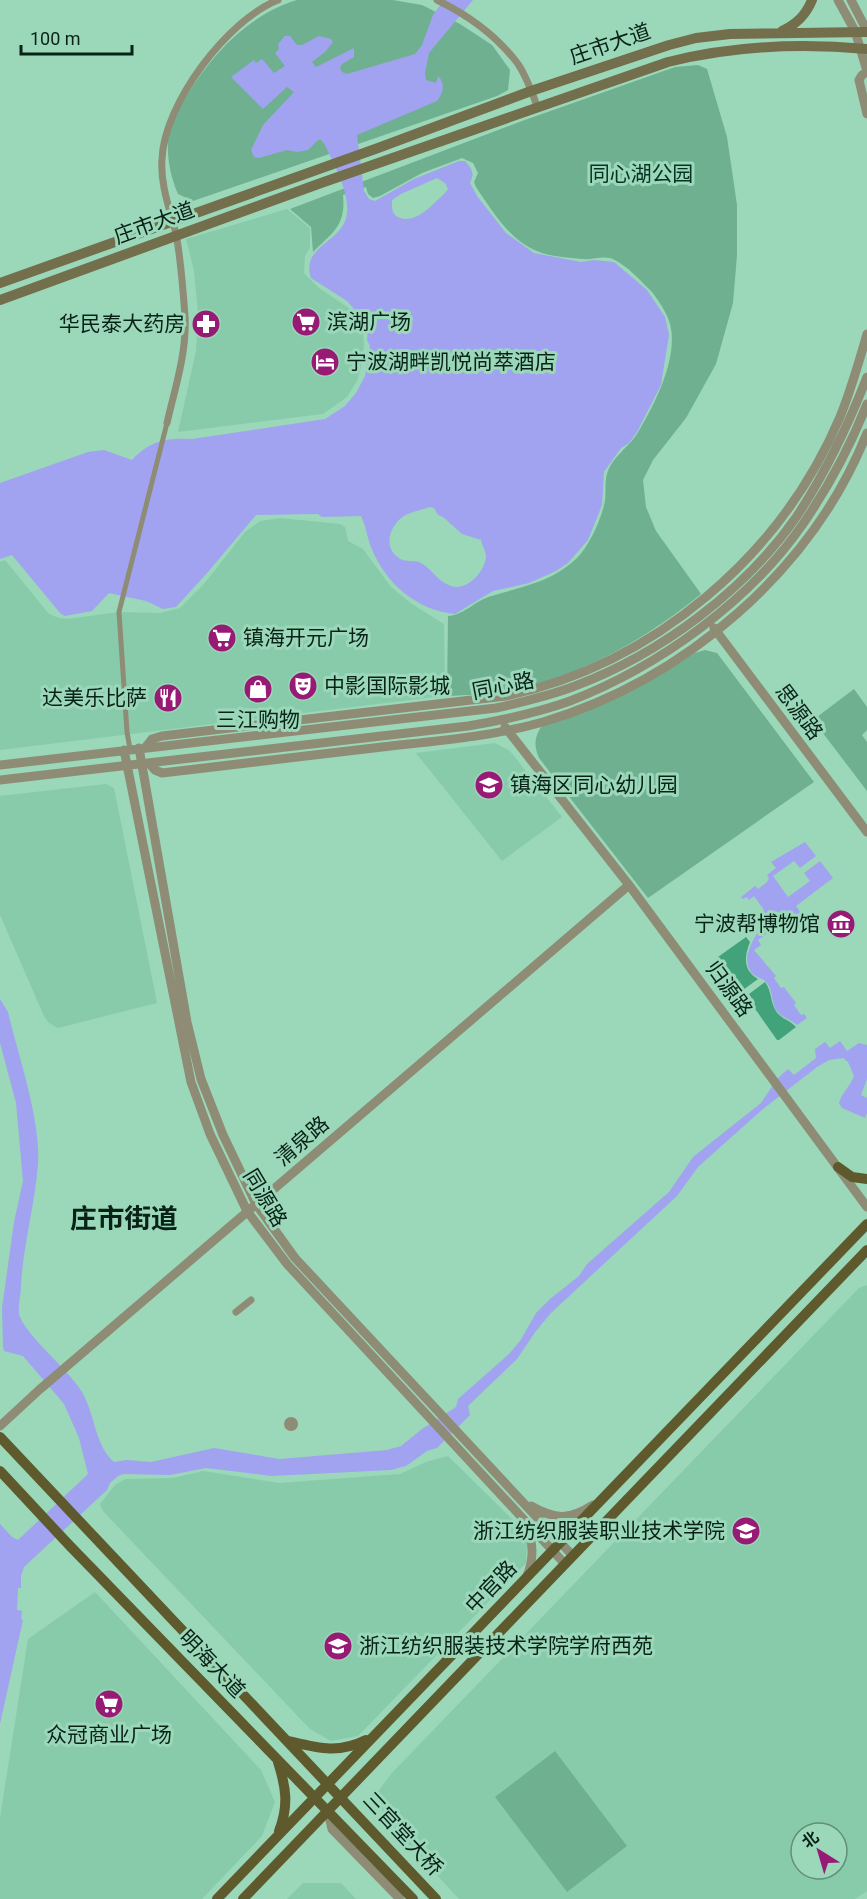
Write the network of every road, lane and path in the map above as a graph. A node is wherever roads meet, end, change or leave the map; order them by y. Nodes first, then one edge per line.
1 (278, 0) edge
2 (437, 0) edge
3 (812, 0) edge
4 (838, 0) edge
5 (851, 0) edge
6 (867, 31) edge
7 (855, 32) junction
8 (777, 33) junction
9 (863, 48) edge
10 (867, 71) edge
11 (531, 91) junction
12 (537, 106) junction
13 (867, 114) edge
14 (172, 222) junction
15 (176, 235) junction
16 (0, 283) edge
17 (0, 300) edge
18 (867, 334) edge
19 (867, 378) edge
20 (867, 404) edge
21 (167, 423) joint
22 (867, 433) edge
23 (702, 613) junction
24 (709, 622) junction
25 (716, 632) junction
26 (496, 708) junction
27 (500, 721) junction
28 (508, 731) junction
29 (134, 749) junction
30 (146, 763) junction
31 (0, 765) edge
32 (127, 766) junction
33 (0, 780) edge
34 (867, 832) edge
35 (629, 885) junction
36 (838, 1167) junction
37 (867, 1179) edge
38 (256, 1204) junction
39 (867, 1207) edge
40 (247, 1211) junction
41 (867, 1224) edge
42 (867, 1250) edge
43 (250, 1300) dead end
44 (236, 1312) dead end
45 (0, 1426) edge
46 (0, 1437) edge
47 (0, 1471) edge
48 (603, 1499) junction
49 (522, 1501) junction
50 (515, 1509) junction
51 (557, 1546) junction
52 (569, 1560) junction
53 (525, 1580) junction
54 (374, 1736) junction
55 (289, 1741) junction
56 (277, 1758) junction
57 (328, 1784) junction
58 (341, 1796) junction
59 (314, 1797) junction
60 (328, 1810) junction
61 (276, 1838) junction
62 (217, 1899) edge
63 (243, 1899) edge
64 (400, 1899) edge
65 (413, 1899) edge
66 (436, 1899) edge

1 - 14 street
2 - 11 street
3 - 8 main road
4 - 7 street
5 - 6 street
6 - 7 main road, 庄市大道
7 - 8 main road, 庄市大道
7 - 9 street
8 - 11 main road, 庄市大道
9 - 10 street
9 - 12 main road, 庄市大道
10 - 13 street
11 - 12 street
11 - 14 main road, 庄市大道
12 - 15 main road, 庄市大道
14 - 15 street
14 - 16 main road, 庄市大道
15 - 17 main road, 庄市大道
15 - 21 street
18 - 29 street
19 - 23 street, 同心路
20 - 24 street, 同心路
21 - 29 street
22 - 25 street
23 - 24 street, 思源路
23 - 26 street, 同心路
24 - 25 street, 思源路
24 - 27 street, 同心路
25 - 28 street
25 - 34 street, 思源路
26 - 27 street, 归源路
26 - 29 street, 同心路
27 - 28 street, 归源路
27 - 30 street, 同心路
28 - 30 street
28 - 35 street, 归源路
29 - 30 street, 同源路
29 - 31 street, 同心路
29 - 32 street, 同源路
30 - 32 street, 同心路
30 - 38 street, 同源路
32 - 33 street, 同心路
32 - 40 street, 同源路
35 - 36 street, 归源路
35 - 38 street, 清泉路
36 - 37 main road
36 - 39 street, 归源路
38 - 40 street, 清泉路
38 - 49 street, 同源路
40 - 45 street, 清泉路
40 - 50 street, 同源路
41 - 48 main road, 中官路
42 - 52 main road, 中官路
43 - 44 street
46 - 55 main road, 明海大道
47 - 56 main road, 明海大道
48 - 49 street
48 - 51 main road, 中官路
49 - 51 street, 同源路
50 - 51 street, 同源路
50 - 53 street
51 - 52 street, 同源路
51 - 53 main road, 中官路
52 - 58 main road, 中官路
53 - 54 main road, 中官路
54 - 55 main road
54 - 57 main road, 中官路
55 - 57 main road, 明海大道
56 - 59 main road, 明海大道
56 - 61 main road
57 - 58 main road, 明海大道
57 - 59 main road, 中官路
58 - 60 main road, 中官路
58 - 66 main road, 三官堂大桥
59 - 60 main road, 明海大道
59 - 61 main road, 中官路
60 - 63 main road, 中官路
60 - 64 street
60 - 65 main road, 三官堂大桥
61 - 62 main road, 中官路

